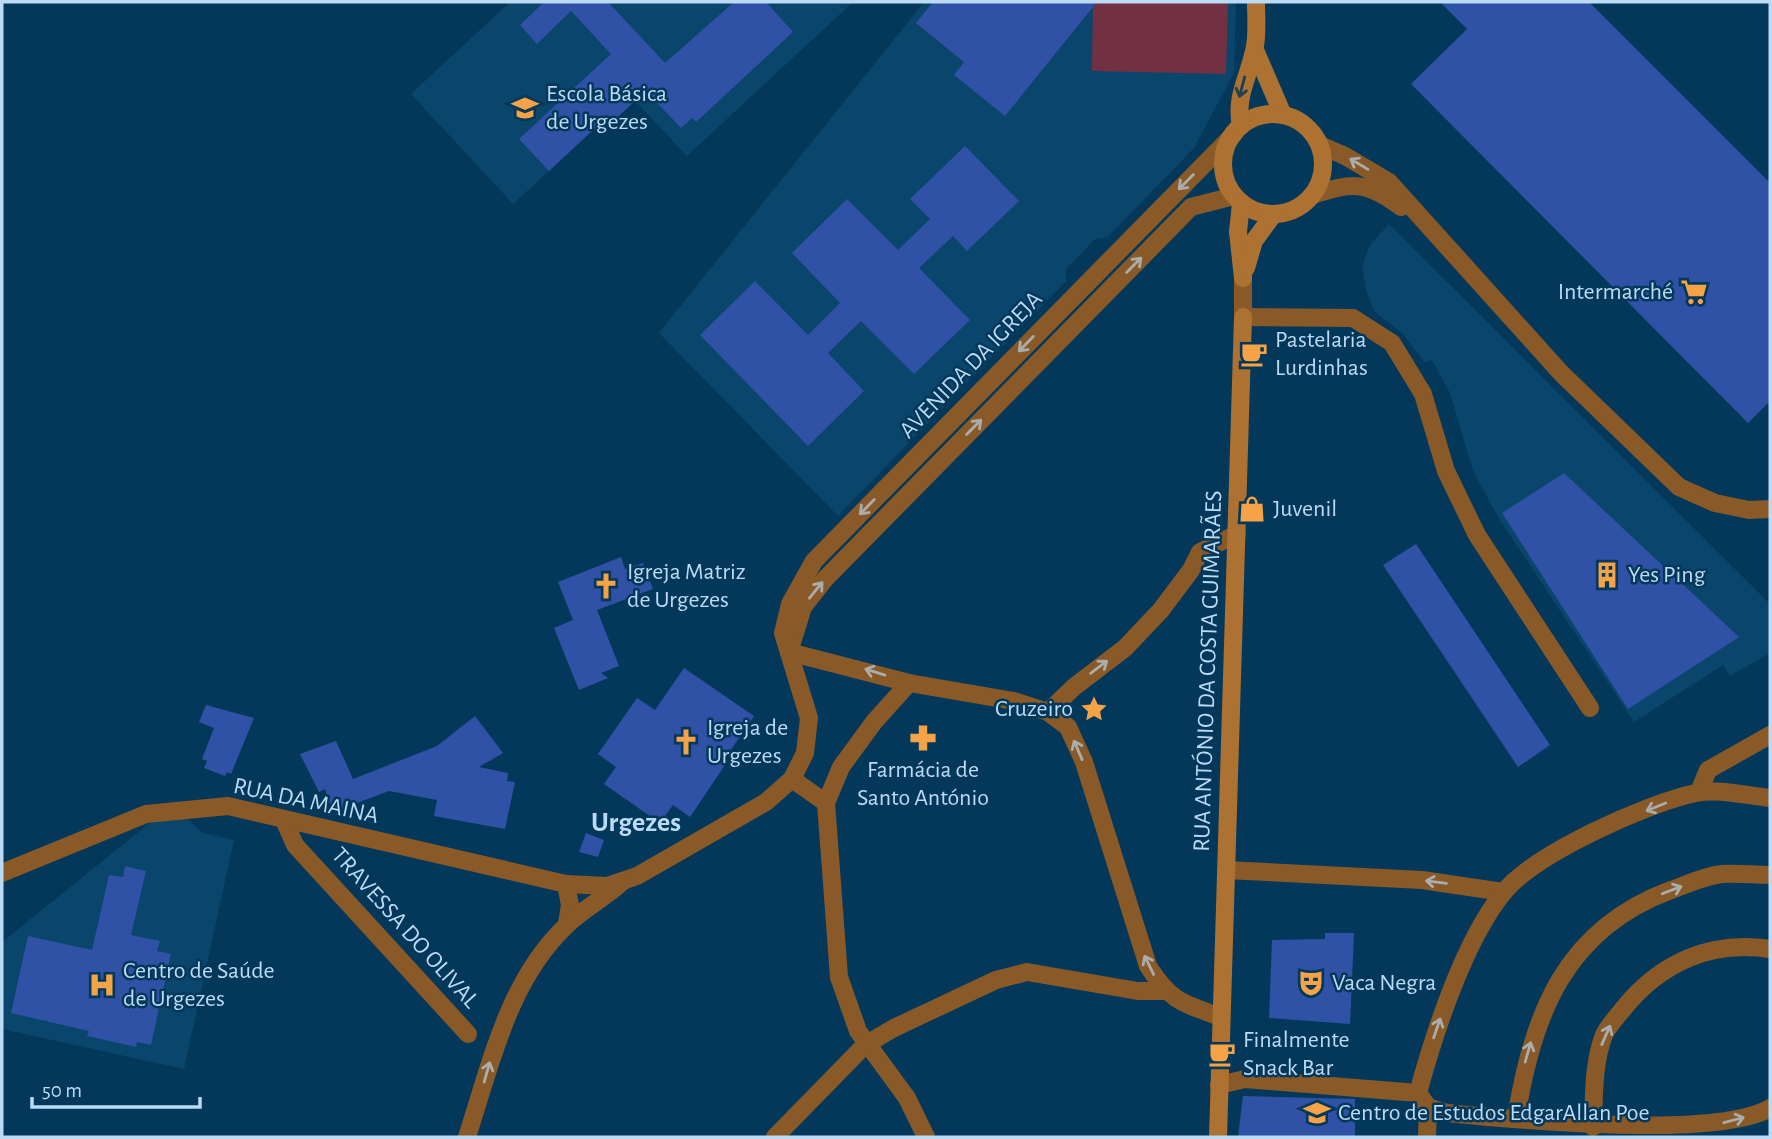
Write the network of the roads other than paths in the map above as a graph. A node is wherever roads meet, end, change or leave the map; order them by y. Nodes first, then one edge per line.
1 (1256, 2) edge
2 (1255, 50) junction
3 (1283, 115) junction
4 (1237, 130) junction
5 (1320, 145) junction
6 (1313, 195) junction
7 (1238, 200) junction
8 (1273, 215) junction
9 (1426, 225) junction
10 (1243, 278) junction
11 (1243, 317) junction
12 (1770, 509) edge
13 (1237, 534) junction
14 (789, 652) junction
15 (909, 683) junction
16 (1590, 708) dead end
17 (1048, 712) junction
18 (809, 734) joint
19 (1770, 735) edge
20 (792, 779) junction
21 (1699, 792) junction
22 (1770, 798) edge
23 (826, 803) junction
24 (284, 820) junction
25 (1226, 870) junction
26 (2, 873) edge
27 (1770, 875) edge
28 (622, 882) junction
29 (566, 884) junction
30 (1503, 892) junction
31 (568, 924) junction
32 (1770, 948) edge
33 (1164, 991) junction
34 (1221, 1017) junction
35 (468, 1034) dead end
36 (865, 1045) junction
37 (1219, 1085) junction
38 (1423, 1100) junction
39 (1768, 1113) edge
40 (1516, 1119) junction
41 (1593, 1126) junction
42 (467, 1137) edge
43 (775, 1137) edge
44 (926, 1137) edge
45 (1218, 1137) edge
46 (1427, 1137) edge

1 - 2 main road
2 - 3 main road
2 -> 4 main road
3 - 4 main road
3 - 5 main road
4 - 7 main road
4 -> 14 street, AVENIDA DA IGREJA
5 - 6 main road
9 -> 5 street
6 - 8 main road
6 - 9 street
7 - 8 main road
7 - 10 main road
14 -> 7 street, AVENIDA DA IGREJA
8 - 10 main road, RUA ANTÓNIO DA COSTA GUIMARÃES
9 - 12 street
10 - 11 street, RUA ANTÓNIO DA COSTA GUIMARÃES
11 - 13 main road, RUA ANTÓNIO DA COSTA GUIMARÃES
11 - 16 street
17 -> 13 street
13 - 25 main road, RUA ANTÓNIO DA COSTA GUIMARÃES
15 -> 14 street
14 - 18 street, AVENIDA DA IGREJA
15 - 17 street
15 - 23 street
33 -> 17 street
18 - 20 street, RUA DA MAINA
19 - 21 street
20 - 23 street
20 - 28 street, RUA DA MAINA
21 - 22 street
21 -> 30 street
23 - 36 street
24 - 26 street, RUA DA MAINA
24 - 29 street, RUA DA MAINA
24 - 35 street, TRAVESSA DO OLIVAL
30 -> 25 street
25 - 34 main road, RUA ANTÓNIO DA COSTA GUIMARÃES
40 -> 27 street
28 - 29 street, RUA DA MAINA
28 - 31 street
29 - 31 street
38 -> 30 street
42 -> 31 street
41 -> 32 street
33 - 34 street
33 - 36 street
34 - 37 main road, RUA ANTÓNIO DA COSTA GUIMARÃES
36 - 43 street
36 - 44 street
37 - 38 street
37 - 45 main road, RUA ANTÓNIO DA COSTA GUIMARÃES
38 - 40 street
38 - 46 street
41 -> 39 street
40 - 41 street

